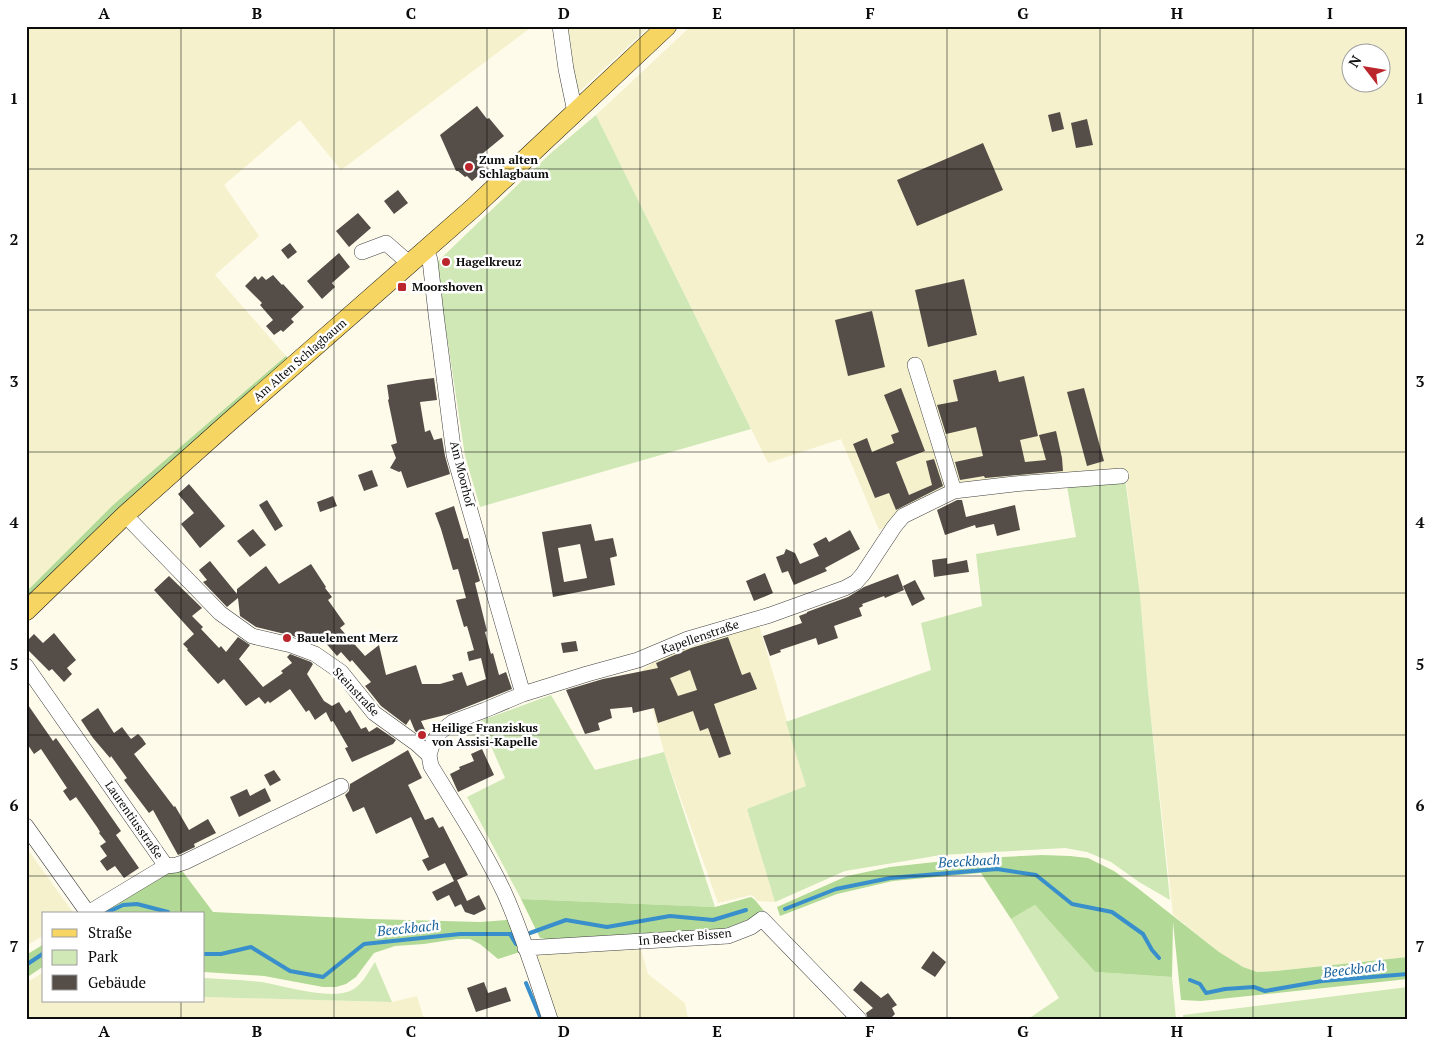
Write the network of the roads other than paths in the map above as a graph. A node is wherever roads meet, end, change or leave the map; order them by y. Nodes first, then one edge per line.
1 (560, 26) edge
2 (667, 26) edge
3 (575, 112) junction
4 (426, 249) junction
5 (362, 252) dead end
6 (410, 264) junction
7 (915, 365) dead end
8 (1121, 476) dead end
9 (954, 491) junction
10 (125, 515) junction
11 (26, 611) edge
12 (26, 666) edge
13 (523, 694) junction
14 (429, 755) junction
15 (341, 786) dead end
16 (26, 826) edge
17 (166, 866) junction
18 (87, 912) edge
19 (90, 912) edge
20 (525, 948) junction
21 (550, 1019) edge
22 (859, 1019) edge

1 - 3 street
2 - 3 main road, Am Alten Schlagbaum
3 - 4 main road, Am Alten Schlagbaum
4 - 6 main road, Am Alten Schlagbaum
4 - 13 street, Am Moorhof
5 - 6 street
6 - 10 main road, Am Alten Schlagbaum
7 - 9 street
8 - 9 street, Kapellenstraße
9 - 13 street, Kapellenstraße
10 - 11 main road, Am Alten Schlagbaum
10 - 14 street, Steinstraße
12 - 17 street, Laurentiusstraße
13 - 14 street, Kapellenstraße
14 - 20 street, Steinstraße
15 - 17 street, Laurentiusstraße
16 - 18 street
17 - 19 street
20 - 21 street, Steinstraße
20 - 22 street, In Beecker Bissen

